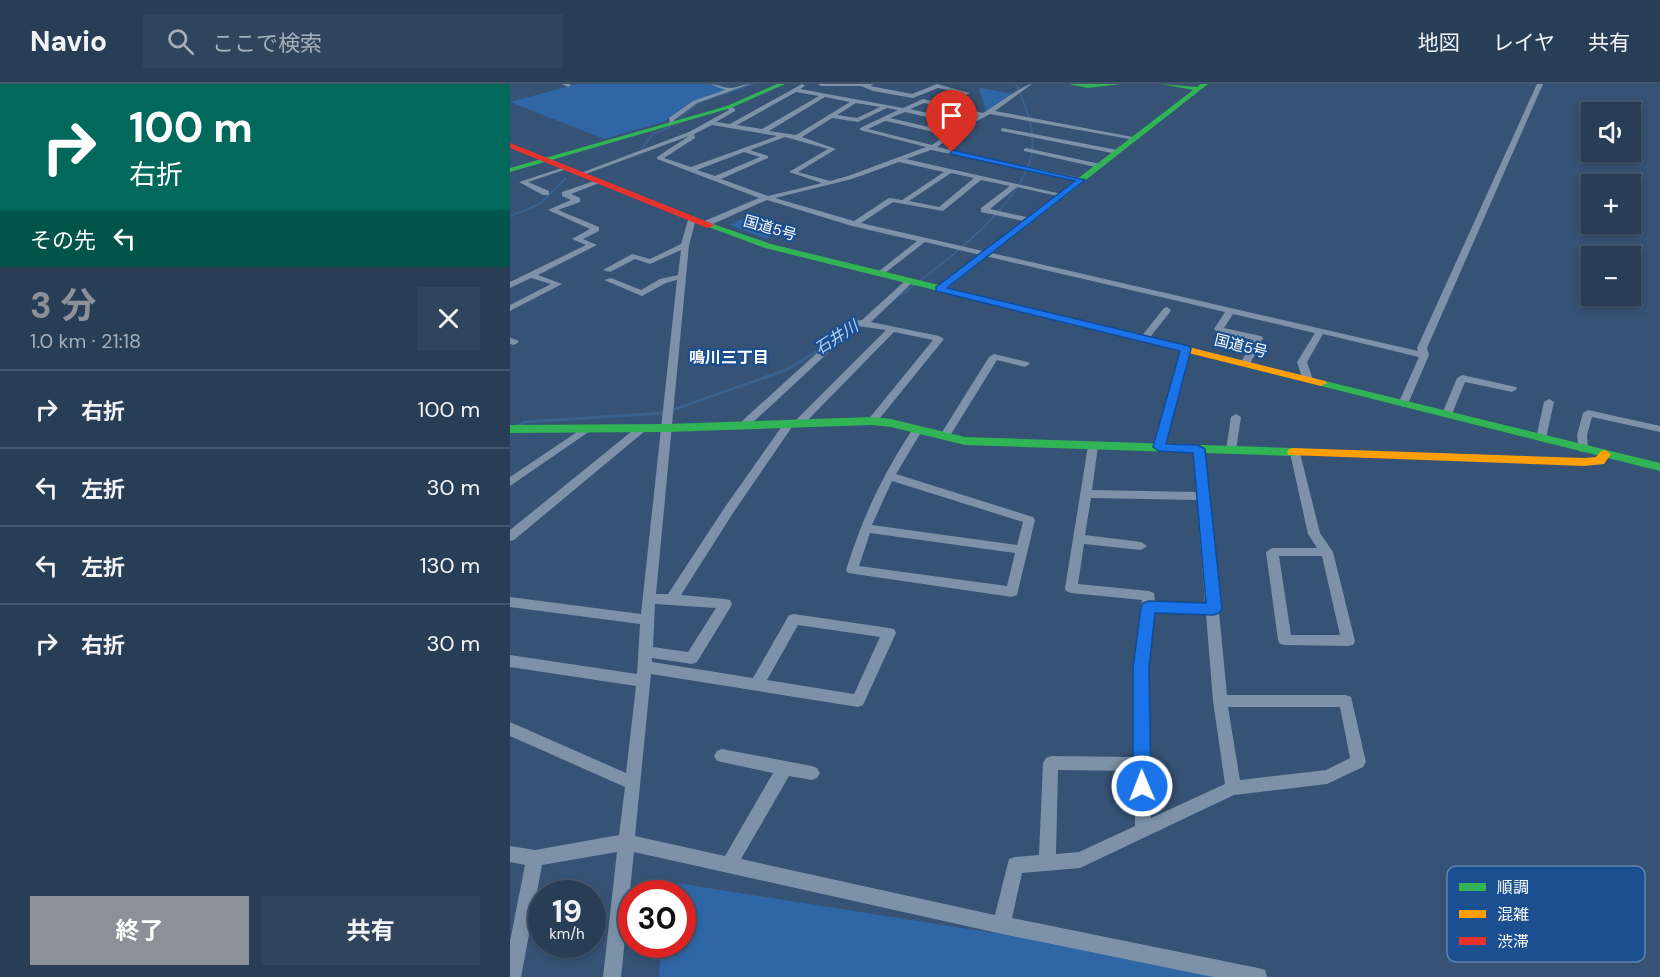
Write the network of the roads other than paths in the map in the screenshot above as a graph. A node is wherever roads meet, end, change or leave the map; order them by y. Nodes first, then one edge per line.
1 (713, 84) edge
2 (747, 84) edge
3 (782, 84) edge
4 (806, 84) edge
5 (821, 84) edge
6 (872, 84) edge
7 (1029, 84) edge
8 (1072, 84) edge
9 (1119, 84) edge
10 (1164, 84) edge
11 (1540, 84) edge
12 (863, 85) edge
13 (1202, 86) edge
14 (730, 90) junction
15 (795, 90) junction
16 (825, 95) junction
17 (855, 101) junction
18 (942, 105) junction
19 (729, 106) junction
20 (887, 106) junction
21 (905, 110) junction
22 (986, 113) junction
23 (831, 116) junction
24 (886, 119) junction
25 (672, 123) junction
26 (712, 123) junction
27 (966, 124) junction
28 (730, 126) junction
29 (1003, 130) dead end
30 (764, 131) junction
31 (691, 134) junction
32 (951, 134) junction
33 (786, 135) junction
34 (797, 137) junction
35 (1135, 138) junction
36 (512, 147) edge
37 (932, 147) junction
38 (743, 150) junction
39 (1026, 150) dead end
40 (1117, 152) junction
41 (545, 159) junction
42 (899, 160) junction
43 (1100, 166) junction
44 (567, 168) junction
45 (510, 170) edge
46 (690, 170) junction
47 (948, 172) junction
48 (581, 174) junction
49 (980, 177) junction
50 (714, 179) junction
51 (1081, 180) junction
52 (600, 181) junction
53 (832, 183) junction
54 (1016, 185) junction
55 (546, 193) dead end
56 (1062, 195) junction
57 (765, 198) junction
58 (903, 202) junction
59 (1028, 220) junction
60 (698, 222) junction
61 (855, 224) junction
62 (923, 240) junction
63 (686, 245) junction
64 (986, 253) junction
65 (881, 274) junction
66 (531, 275) junction
67 (682, 276) junction
68 (910, 281) junction
69 (510, 285) edge
70 (940, 289) junction
71 (510, 308) edge
72 (1167, 310) dead end
73 (1231, 310) junction
74 (864, 322) junction
75 (892, 329) junction
76 (1320, 331) junction
77 (1144, 339) junction
78 (1185, 349) junction
79 (1424, 355) junction
80 (1025, 364) dead end
81 (1245, 364) junction
82 (1308, 380) junction
83 (1512, 389) dead end
84 (1549, 402) dead end
85 (1403, 404) junction
86 (1447, 414) junction
87 (1236, 417) dead end
88 (872, 421) junction
89 (794, 423) junction
90 (745, 424) junction
91 (666, 428) junction
92 (510, 429) edge
93 (586, 429) junction
94 (641, 429) junction
95 (918, 429) junction
96 (1660, 429) edge
97 (944, 437) junction
98 (1541, 438) junction
99 (1093, 446) junction
100 (1159, 447) junction
101 (1583, 448) junction
102 (1198, 449) junction
103 (1230, 450) junction
104 (1295, 453) junction
105 (1605, 454) junction
106 (1660, 467) edge
107 (889, 476) junction
108 (510, 482) edge
109 (1088, 494) junction
110 (1202, 496) junction
111 (865, 528) junction
112 (510, 537) edge
113 (1080, 539) junction
114 (1141, 546) dead end
115 (1022, 550) junction
116 (1327, 552) junction
117 (672, 599) junction
118 (650, 600) junction
119 (510, 602) edge
120 (1149, 607) junction
121 (1214, 609) junction
122 (647, 620) junction
123 (645, 651) junction
124 (510, 662) edge
125 (645, 674) junction
126 (756, 686) junction
127 (1220, 700) junction
128 (510, 729) edge
129 (722, 756) dead end
130 (1141, 764) junction
131 (784, 769) junction
132 (812, 772) dead end
133 (633, 783) junction
134 (1233, 788) junction
135 (1143, 830) junction
136 (626, 843) junction
137 (510, 854) edge
138 (535, 858) junction
139 (1047, 861) junction
140 (729, 864) junction
141 (1002, 925) junction
142 (512, 977) edge
143 (612, 977) edge
144 (1258, 977) edge

1 - 14 street
2 - 14 street
3 - 19 main road
4 - 15 street
5 - 12 street
6 - 12 street
7 - 22 street
8 - 9 main road
10 - 13 main road
11 - 79 street
12 - 18 street
13 - 35 main road
14 - 25 street
15 - 16 street
15 - 28 street
16 - 17 street
16 - 30 street
17 - 20 street
17 - 23 street
18 - 21 street
18 - 22 street
19 - 25 main road
19 - 26 street
20 - 21 street
20 - 23 street
21 - 24 street
21 - 27 street
22 - 27 street
22 - 35 street
23 - 34 street
24 - 32 street
24 - 37 street
25 - 41 main road
26 - 28 street
26 - 31 street
27 - 32 street
28 - 30 street
29 - 40 street
30 - 33 street
31 - 46 street
31 - 48 street
32 - 37 street
33 - 34 street
33 - 38 street
34 - 53 street
35 - 40 main road
36 - 41 main road, 国道5号
37 - 42 street
37 - 51 street
38 - 46 street
38 - 50 street
39 - 43 street
40 - 43 main road
41 - 44 main road, 国道5号
41 - 45 main road
42 - 47 street
42 - 53 street
43 - 51 main road
44 - 48 main road, 国道5号
44 - 55 street
46 - 50 street
47 - 49 street
47 - 58 street
48 - 52 main road, 国道5号
49 - 54 street
49 - 58 street
50 - 57 street
51 - 56 main road
52 - 60 main road, 国道5号
52 - 66 street
53 - 57 street
54 - 56 street
54 - 59 street
56 - 59 main road
57 - 60 street
57 - 61 street
58 - 61 street
59 - 64 main road
60 - 63 street
60 - 65 main road, 国道5号
61 - 62 street
62 - 64 street
62 - 65 street
63 - 67 street
63 - 67 street
64 - 70 main road
64 - 73 street
65 - 68 main road, 国道5号
66 - 69 street
66 - 71 street
67 - 91 street
68 - 70 main road, 国道5号
68 - 74 street
70 - 77 main road, 国道5号
72 - 77 street
73 - 76 street
73 - 81 street
74 - 75 street
74 - 90 street
75 - 88 street
75 - 89 street
76 - 79 street
76 - 82 street
77 - 78 main road, 国道5号
78 - 81 main road, 国道5号
78 - 100 street
79 - 85 street
80 - 97 street
81 - 82 main road, 国道5号
82 - 85 main road, 国道5号
83 - 86 street
84 - 98 street
85 - 86 main road, 国道5号
86 - 98 main road, 国道5号
87 - 103 street
88 - 89 main road
88 - 95 main road
89 - 90 main road
89 - 117 street
90 - 91 main road
91 - 94 main road
91 - 118 street
92 - 93 main road
93 - 94 main road
93 - 108 street
94 - 112 street
95 - 97 main road
95 - 107 street
96 - 101 street
97 - 99 main road
98 - 101 main road, 国道5号
99 - 100 main road
99 - 109 street
100 - 102 main road
101 - 105 main road, 国道5号
102 - 103 main road
102 - 110 street
103 - 104 main road
104 - 105 main road
104 - 116 street
105 - 106 main road, 国道5号
107 - 111 street
107 - 115 street
109 - 110 street
109 - 113 street
110 - 121 street
111 - 115 street
111 - 115 street
113 - 114 street
113 - 120 street
116 - 116 street
117 - 118 street
117 - 123 street
118 - 122 street
119 - 122 street
120 - 121 street
120 - 130 street
121 - 127 street
122 - 123 street
123 - 125 street
124 - 125 street
125 - 126 street
125 - 133 street
126 - 126 street
127 - 134 street
127 - 134 street
128 - 133 street
129 - 131 street
130 - 135 street
130 - 139 street
131 - 132 street
131 - 140 street
133 - 136 street
134 - 135 street
135 - 139 street
136 - 138 street
136 - 140 street
136 - 143 street
137 - 138 street
138 - 142 street
139 - 141 street
140 - 141 street
141 - 144 street

